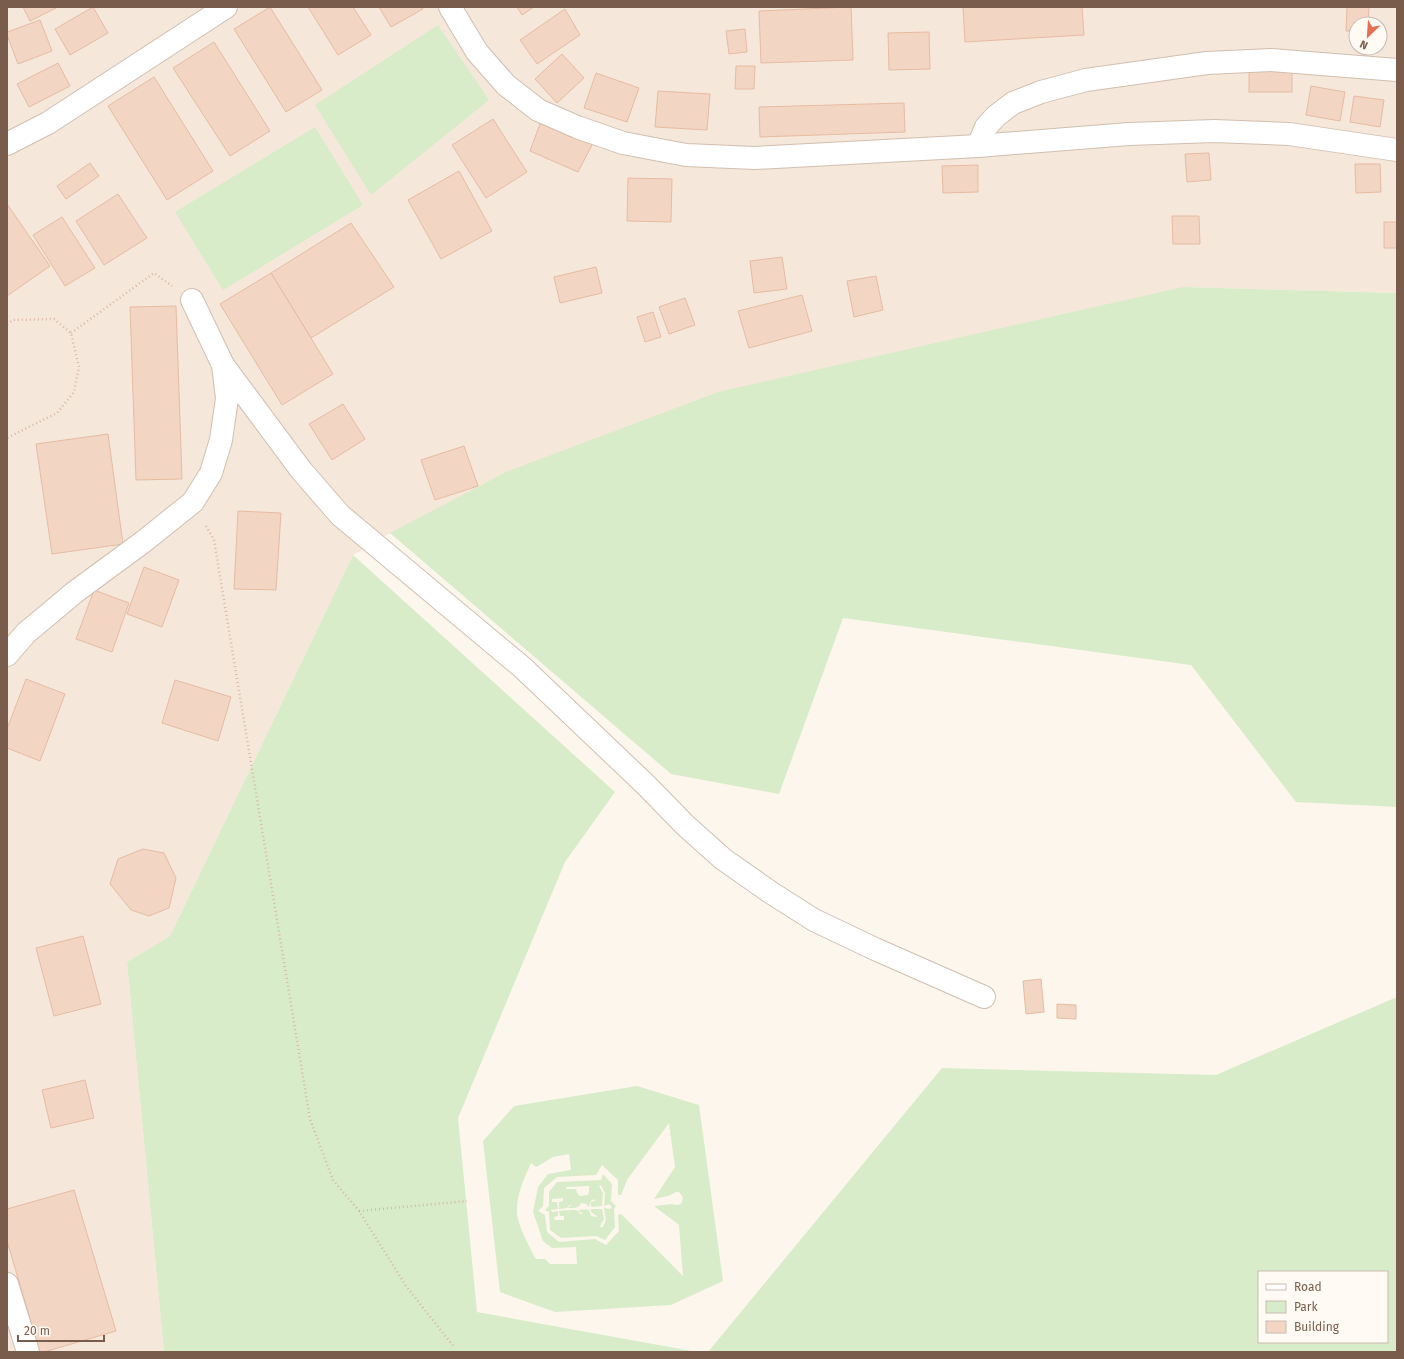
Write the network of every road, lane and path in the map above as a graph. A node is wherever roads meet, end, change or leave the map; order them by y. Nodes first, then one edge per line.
1 (226, 7) edge
2 (450, 7) edge
3 (1397, 70) edge
4 (7, 144) edge
5 (978, 146) junction
6 (1397, 150) edge
7 (154, 273) dead end
8 (192, 300) dead end
9 (7, 324) edge
10 (71, 333) junction
11 (223, 365) junction
12 (7, 438) edge
13 (193, 502) junction
14 (7, 655) edge
15 (984, 997) dead end
16 (467, 1201) dead end
17 (359, 1211) junction
18 (7, 1284) edge
19 (454, 1347) dead end
20 (28, 1352) edge

1 - 4 street
2 - 5 street
3 - 5 street
5 - 6 street
7 - 10 path
8 - 11 street
9 - 10 path
10 - 12 path
11 - 13 street
11 - 15 street
13 - 14 street
13 - 17 path
16 - 17 path
17 - 19 path
18 - 20 street

